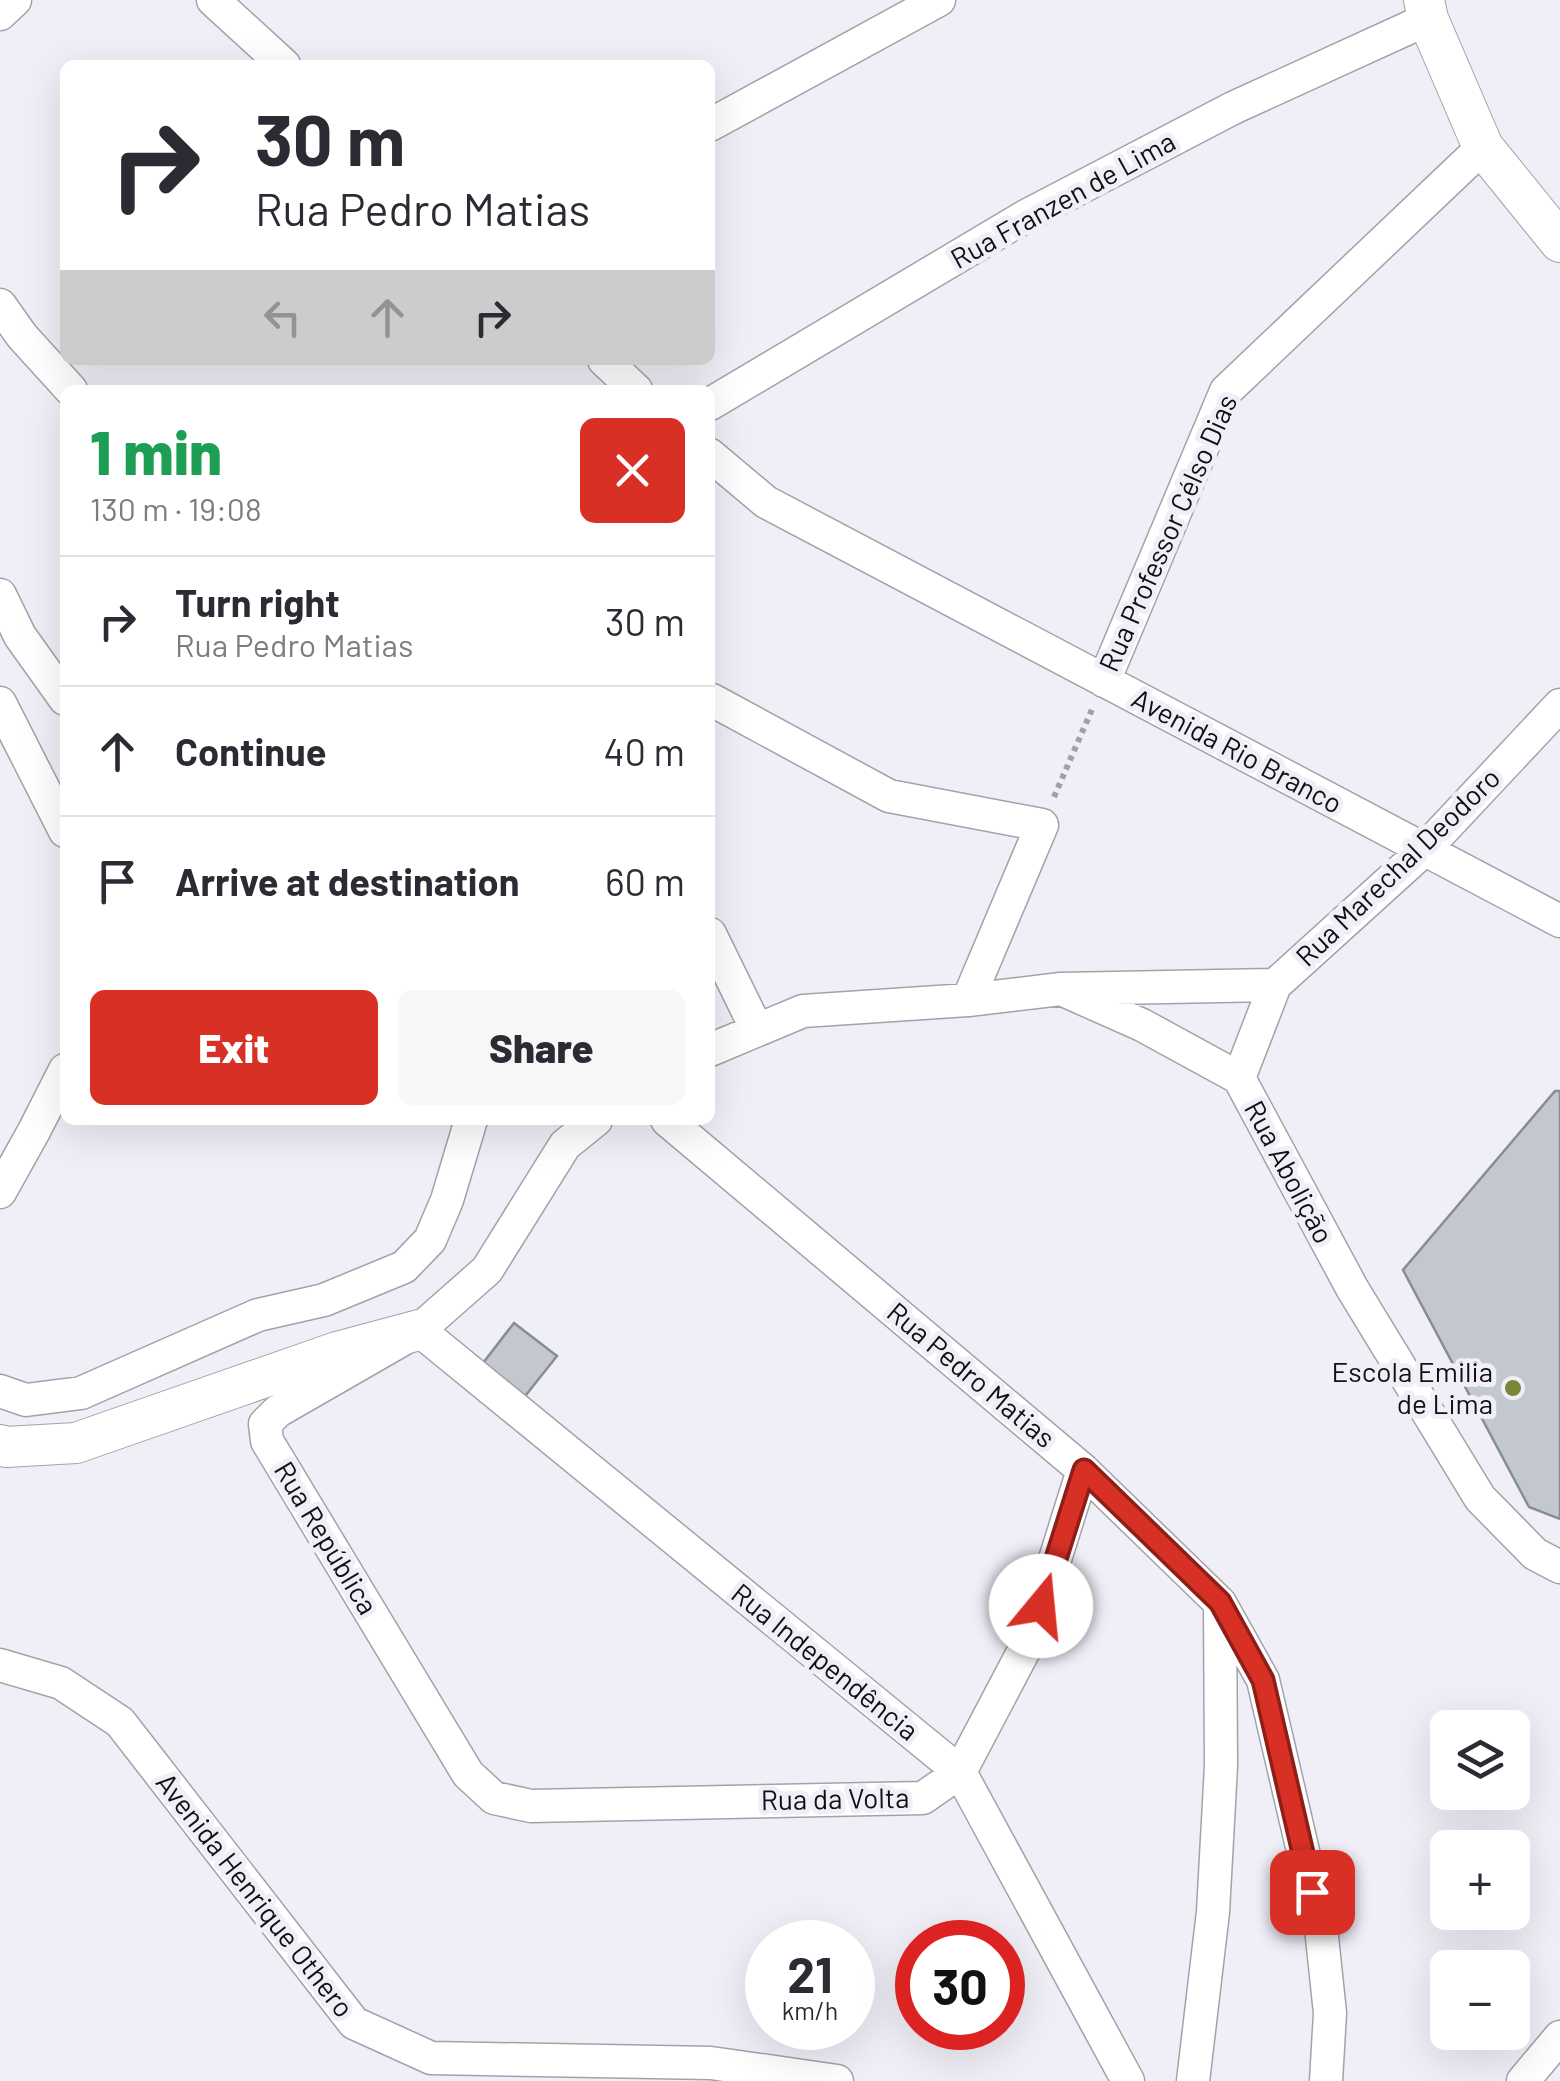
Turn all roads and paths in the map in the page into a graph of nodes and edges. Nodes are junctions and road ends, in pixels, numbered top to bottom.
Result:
1 (15, 0) edge
2 (213, 0) edge
3 (939, 0) edge
4 (1426, 10) edge
5 (0, 14) edge
6 (279, 60) edge
7 (715, 122) edge
8 (1484, 147) junction
9 (1560, 242) edge
10 (0, 305) edge
11 (609, 365) edge
12 (66, 385) edge
13 (631, 385) edge
14 (715, 401) edge
15 (715, 459) edge
16 (0, 595) edge
17 (1104, 680) junction
18 (60, 691) edge
19 (715, 702) edge
20 (0, 703) edge
21 (1560, 705) edge
22 (60, 820) edge
23 (1042, 825) junction
24 (1424, 850) junction
25 (1560, 921) edge
26 (715, 944) edge
27 (1275, 985) junction
28 (1062, 990) junction
29 (968, 1000) junction
30 (757, 1030) junction
31 (715, 1048) edge
32 (1239, 1078) junction
33 (60, 1080) edge
34 (470, 1125) edge
35 (590, 1125) edge
36 (673, 1125) edge
37 (0, 1192) edge
38 (418, 1330) junction
39 (0, 1391) edge
40 (0, 1445) edge
41 (1084, 1470) junction
42 (1560, 1567) edge
43 (1220, 1602) junction
44 (0, 1665) edge
45 (960, 1772) junction
46 (494, 1798) joint
47 (1560, 2038) edge
48 (837, 2081) edge
49 (1128, 2081) edge
50 (1193, 2081) edge
51 (1326, 2081) edge
52 (1523, 2081) edge

1 - 5 street
2 - 6 street
3 - 7 street
4 - 8 street
4 - 14 street, Rua Franzen de Lima
8 - 9 street
8 - 17 street, Rua Professor Célso Dias
10 - 12 street
11 - 13 street
15 - 17 street, Avenida Rio Branco
16 - 18 street
17 - 23 path, Rua Professor Célso Dias
17 - 24 street, Avenida Rio Branco
19 - 23 street
20 - 22 street
21 - 24 street, Rua Marechal Deodoro
23 - 29 street
24 - 25 street, Avenida Rio Branco
24 - 27 street, Rua Marechal Deodoro
26 - 30 street
27 - 28 street, Rua Marechal Deodoro
27 - 32 street, Rua Marechal Deodoro
28 - 29 street, Rua Abolição
28 - 32 street, Rua Abolição
29 - 30 street, Rua Abolição
30 - 31 street, Rua Abolição
32 - 42 street, Rua Abolição
33 - 37 street
34 - 39 street
35 - 38 street
36 - 41 street, Rua Pedro Matias
38 - 40 street
38 - 45 street, Rua Independência
38 - 46 street, Rua República
41 - 43 street, Rua Pedro Matias
41 - 45 street
43 - 50 street
43 - 51 street, Rua Pedro Matias
44 - 48 street, Avenida Henrique Othero
45 - 46 street, Rua da Volta
45 - 49 street, Rua Independência
47 - 52 street

